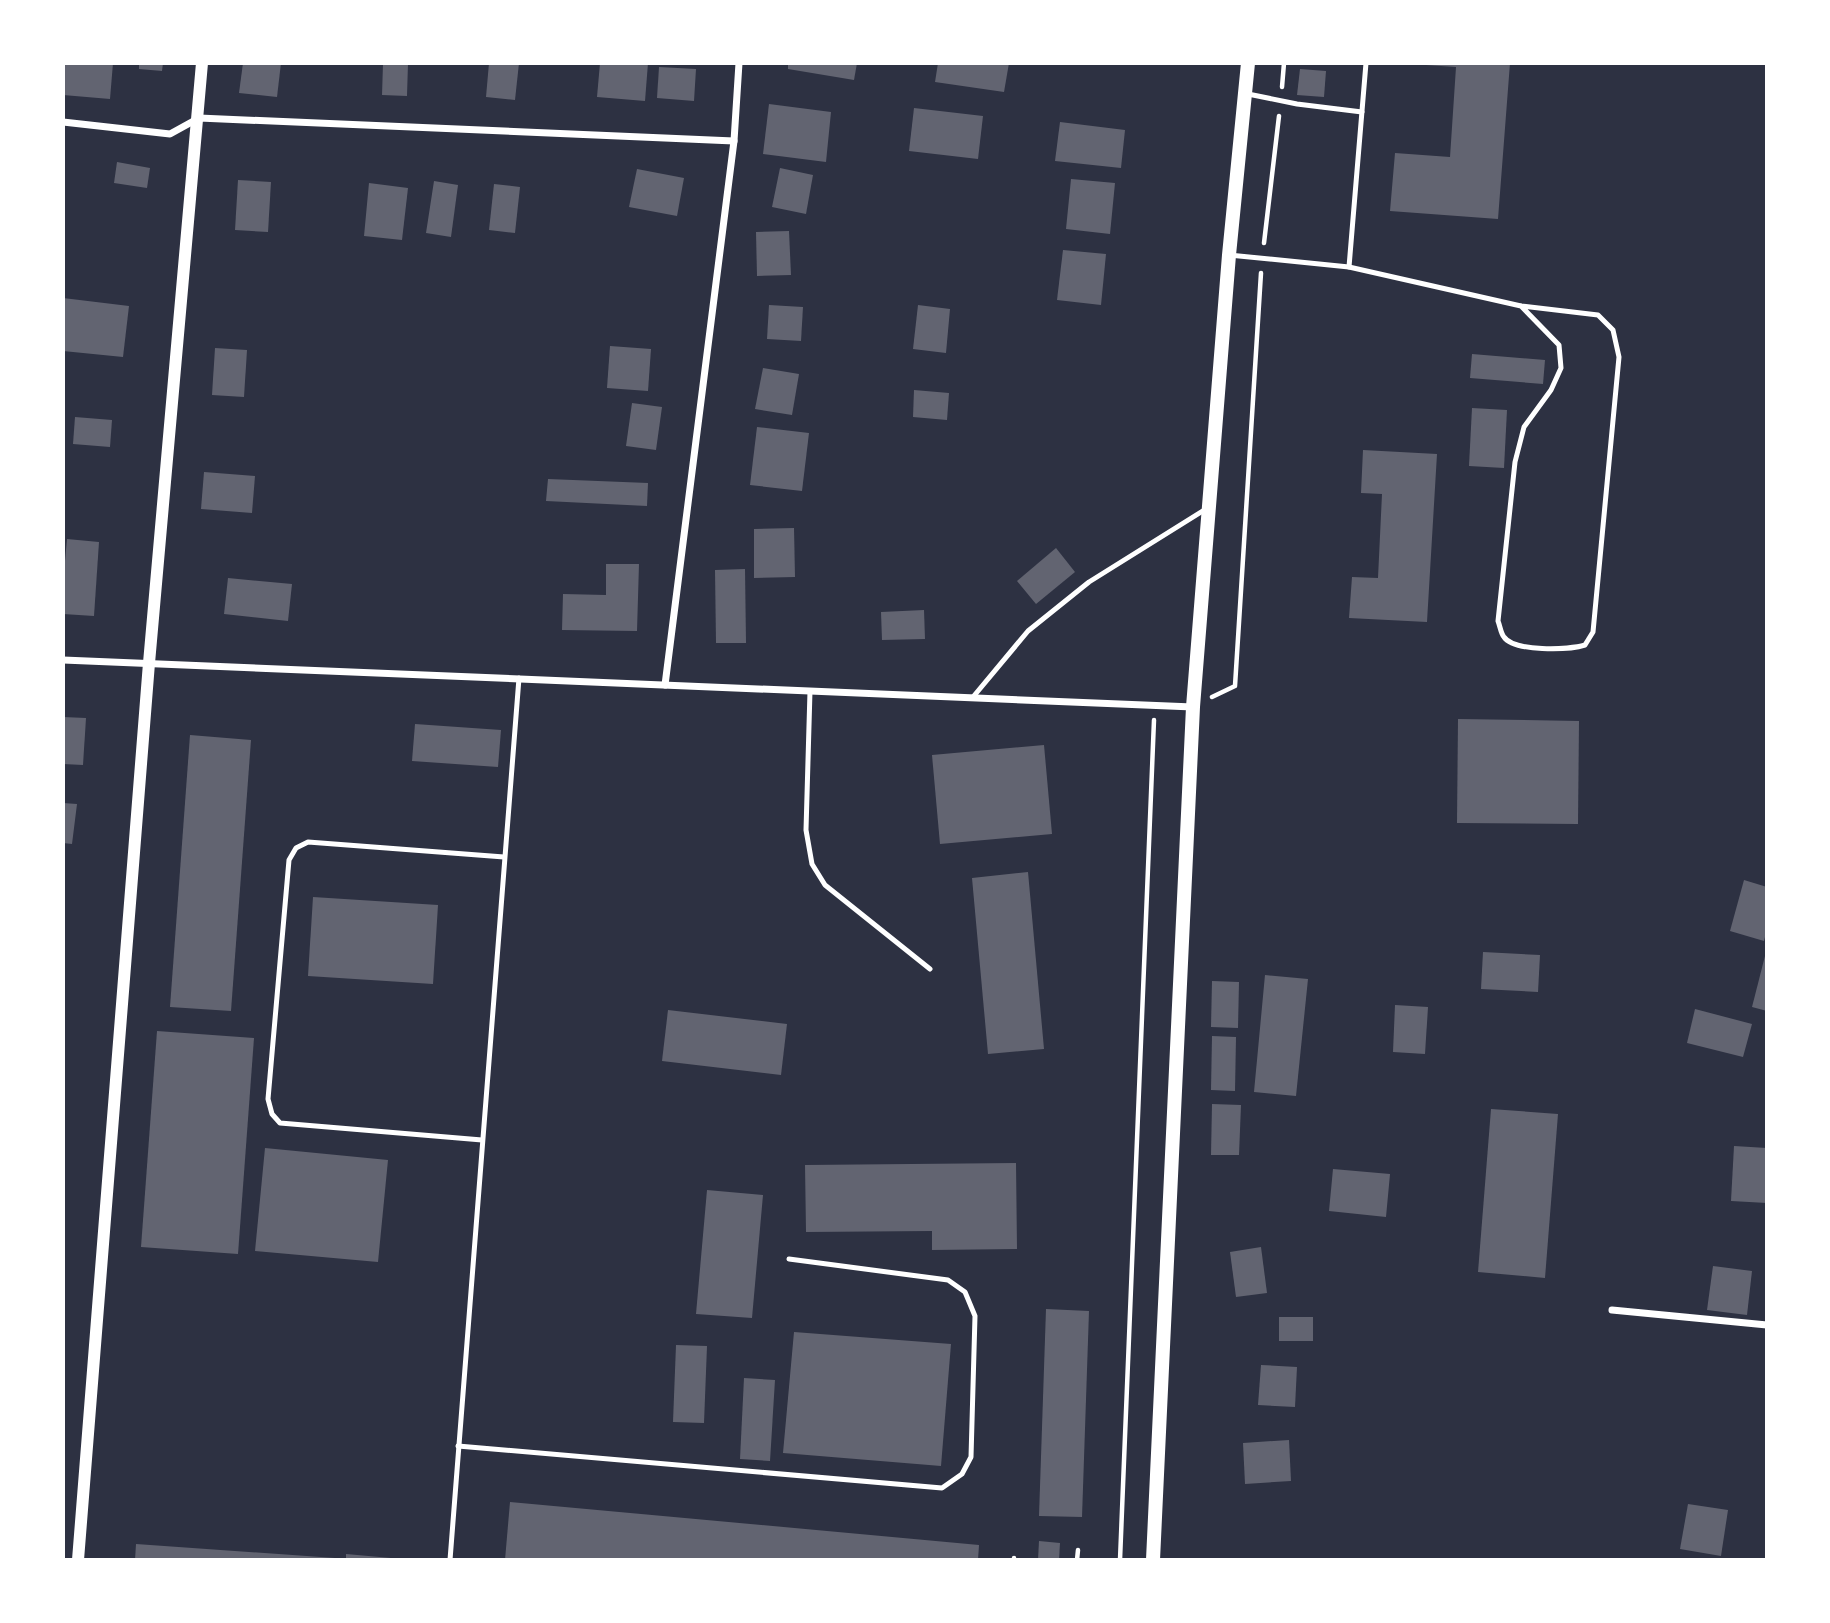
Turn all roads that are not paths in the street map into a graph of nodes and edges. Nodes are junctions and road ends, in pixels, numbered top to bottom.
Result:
1 (202, 63) edge
2 (739, 63) edge
3 (1248, 63) edge
4 (1367, 63) edge
5 (1245, 94) junction
6 (1362, 112) junction
7 (198, 118) junction
8 (63, 122) edge
9 (734, 141) junction
10 (1229, 255) junction
11 (1349, 267) junction
12 (1521, 306) junction
13 (1209, 508) junction
14 (63, 660) edge
15 (149, 663) junction
16 (519, 678) junction
17 (664, 685) junction
18 (810, 691) junction
19 (973, 698) junction
20 (1193, 707) junction
21 (504, 858) junction
22 (930, 969) dead end
23 (482, 1140) junction
24 (789, 1259) dead end
25 (1612, 1310) dead end
26 (1767, 1325) edge
27 (458, 1446) junction
28 (78, 1560) edge
29 (450, 1560) edge
30 (1153, 1560) edge

1 - 7 street
2 - 9 street
3 - 5 main road
4 - 6 lane
5 - 6 lane
5 - 10 main road
6 - 11 lane
7 - 8 street
7 - 9 street
7 - 15 street
9 - 17 street
10 - 11 lane
10 - 13 main road
11 - 12 lane
12 - 12 lane
13 - 19 lane
13 - 20 main road
14 - 15 street
15 - 16 street
15 - 28 street
16 - 17 street
16 - 21 lane
17 - 18 street
18 - 19 street
18 - 22 lane
19 - 20 street
20 - 30 main road
21 - 23 lane
21 - 23 lane
23 - 27 lane
24 - 27 lane
25 - 26 street
27 - 29 lane

